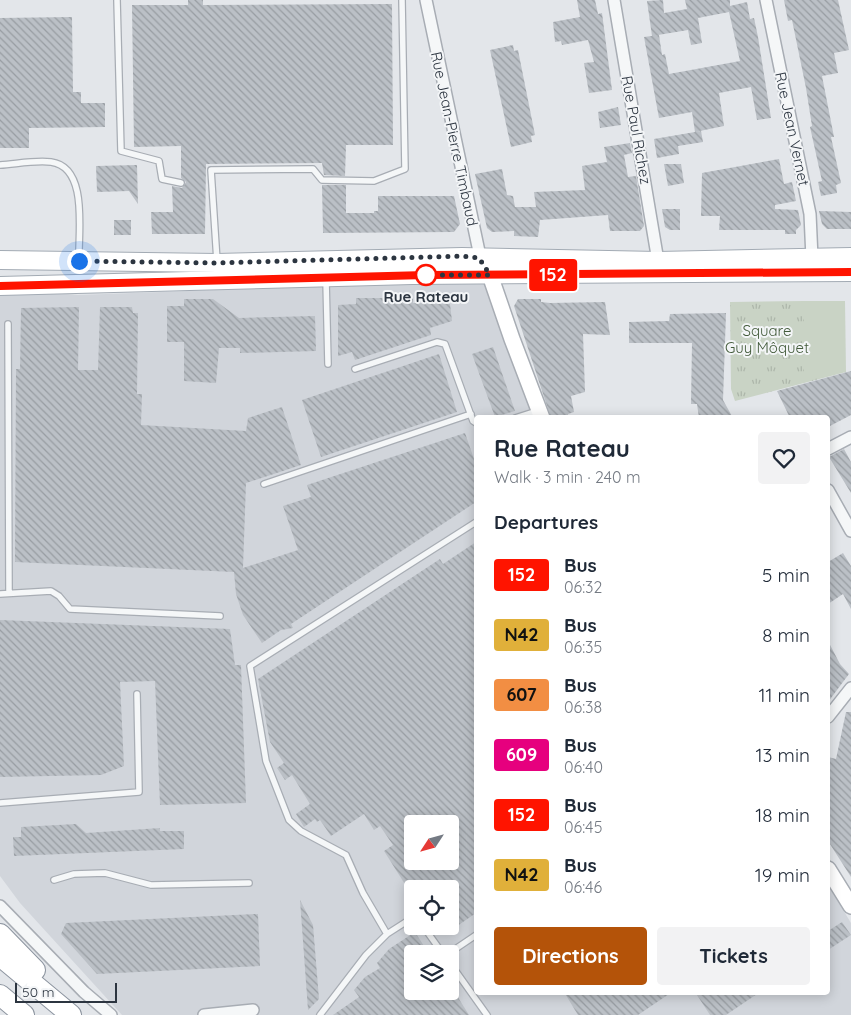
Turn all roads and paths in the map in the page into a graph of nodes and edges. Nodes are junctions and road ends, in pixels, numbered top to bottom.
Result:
1 (117, 0) edge
2 (402, 0) edge
3 (426, 0) edge
4 (614, 0) edge
5 (766, 0) edge
6 (0, 165) edge
7 (181, 183) dead end
8 (205, 186) dead end
9 (212, 188) junction
10 (851, 257) edge
11 (479, 258) junction
12 (812, 258) junction
13 (0, 260) edge
14 (79, 261) junction
15 (658, 261) junction
16 (217, 263) junction
17 (851, 272) edge
18 (490, 275) junction
19 (326, 277) junction
20 (0, 286) edge
21 (8, 324) dead end
22 (328, 364) dead end
23 (354, 369) dead end
24 (471, 414) junction
25 (541, 414) edge
26 (474, 419) edge
27 (851, 437) edge
28 (830, 448) edge
29 (264, 484) dead end
30 (830, 494) edge
31 (474, 523) edge
32 (851, 531) edge
33 (9, 593) junction
34 (0, 594) edge
35 (220, 616) dead end
36 (851, 688) edge
37 (136, 694) dead end
38 (830, 714) edge
39 (0, 803) edge
40 (830, 872) edge
41 (54, 880) dead end
42 (249, 882) dead end
43 (0, 906) edge
44 (851, 906) edge
45 (404, 923) edge
46 (0, 934) edge
47 (387, 934) junction
48 (474, 936) edge
49 (459, 947) edge
50 (0, 956) edge
51 (459, 976) edge
52 (35, 984) junction
53 (0, 995) edge
54 (252, 1010) dead end
55 (24, 1015) edge
56 (71, 1015) edge
57 (111, 1015) edge
58 (204, 1015) edge
59 (320, 1015) edge
60 (487, 1015) edge

1 - 7 lane
2 - 9 lane
3 - 11 street, Rue Jean-Pierre Timbaud
4 - 15 street, Rue Paul Richez
5 - 12 street, Rue Jean Vernet
6 - 14 lane
8 - 9 lane
9 - 16 lane
10 - 12 main road
11 - 15 main road
11 - 16 main road
11 - 18 street, Rue Jean-Pierre Timbaud
12 - 15 main road
13 - 14 main road
14 - 16 main road
17 - 18 main road
18 - 19 main road
18 - 25 street
19 - 20 main road
19 - 22 lane
21 - 33 lane
23 - 24 lane
24 - 26 lane
24 - 29 lane
27 - 28 street
30 - 32 street
31 - 47 lane
33 - 34 lane
33 - 35 lane
36 - 38 street
37 - 39 lane
40 - 44 street
41 - 42 lane
43 - 57 street
45 - 47 lane
46 - 52 highway
47 - 59 lane
48 - 49 lane
50 - 52 highway
51 - 60 lane
52 - 56 highway
53 - 55 highway
54 - 58 street

